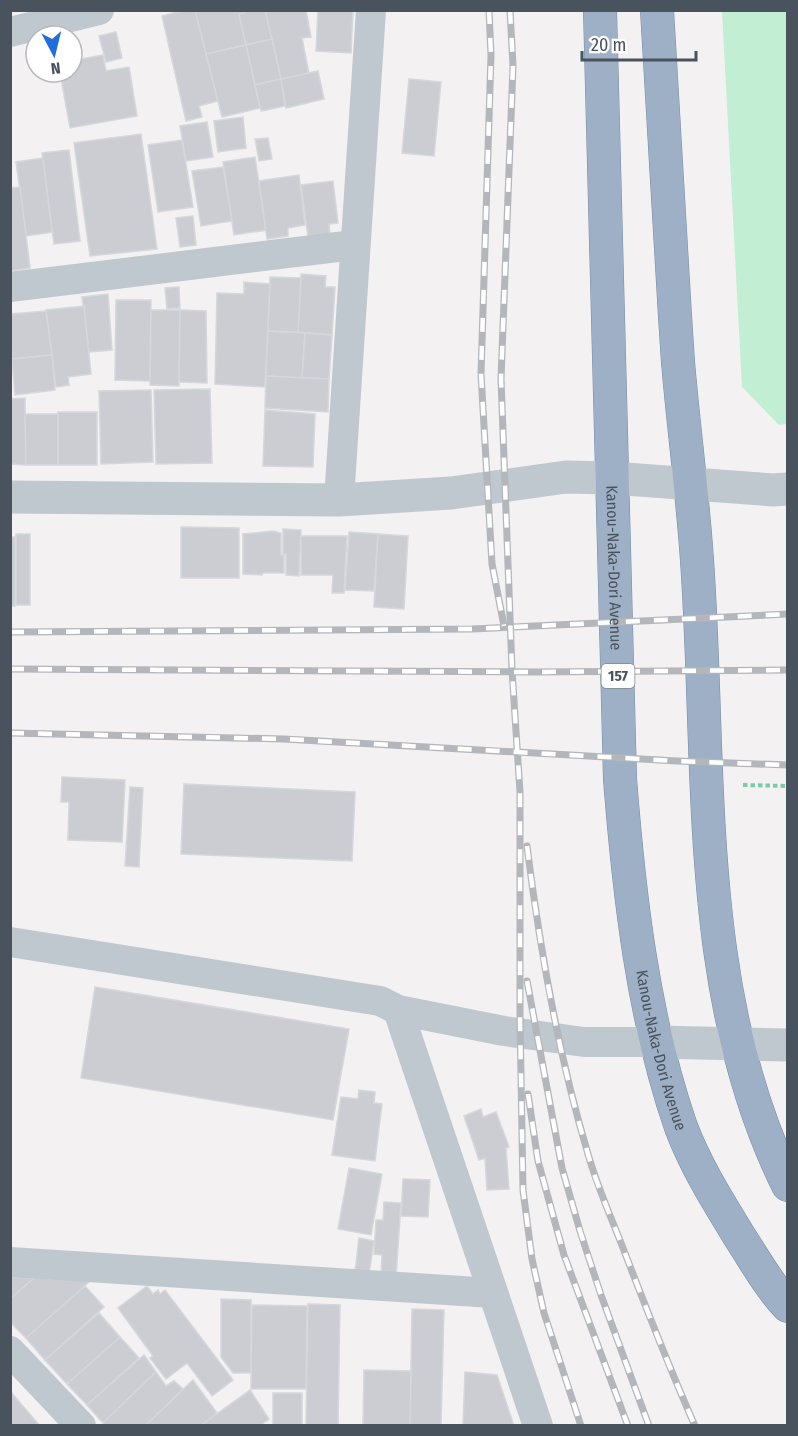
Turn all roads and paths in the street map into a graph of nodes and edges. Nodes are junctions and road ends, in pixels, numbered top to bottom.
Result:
1 (99, 10) edge
2 (371, 10) edge
3 (600, 10) edge
4 (657, 10) edge
5 (10, 32) edge
6 (354, 245) junction
7 (10, 287) edge
8 (612, 478) junction
9 (690, 483) junction
10 (788, 489) edge
11 (10, 496) edge
12 (339, 500) junction
13 (743, 785) dead end
14 (788, 786) edge
15 (10, 942) edge
16 (398, 1010) junction
17 (657, 1042) junction
18 (737, 1043) junction
19 (788, 1045) edge
20 (788, 1185) edge
21 (10, 1262) edge
22 (493, 1293) junction
23 (788, 1306) edge
24 (10, 1351) edge
25 (81, 1425) edge
26 (538, 1425) edge

1 - 5 street
2 - 6 street
3 - 8 highway, Kanou-Naka-Dori Avenue / 157
4 - 9 highway
6 - 7 street
6 - 12 street
8 - 9 street
8 - 12 street
8 - 17 highway, Kanou-Naka-Dori Avenue / 157
9 - 10 street
9 - 18 highway
11 - 12 street
13 - 14 path
15 - 16 street
16 - 17 street
16 - 22 street
17 - 18 street
17 - 23 highway, Kanou-Naka-Dori Avenue / 157
18 - 19 street
18 - 20 highway
21 - 22 street
22 - 26 street
24 - 25 street

